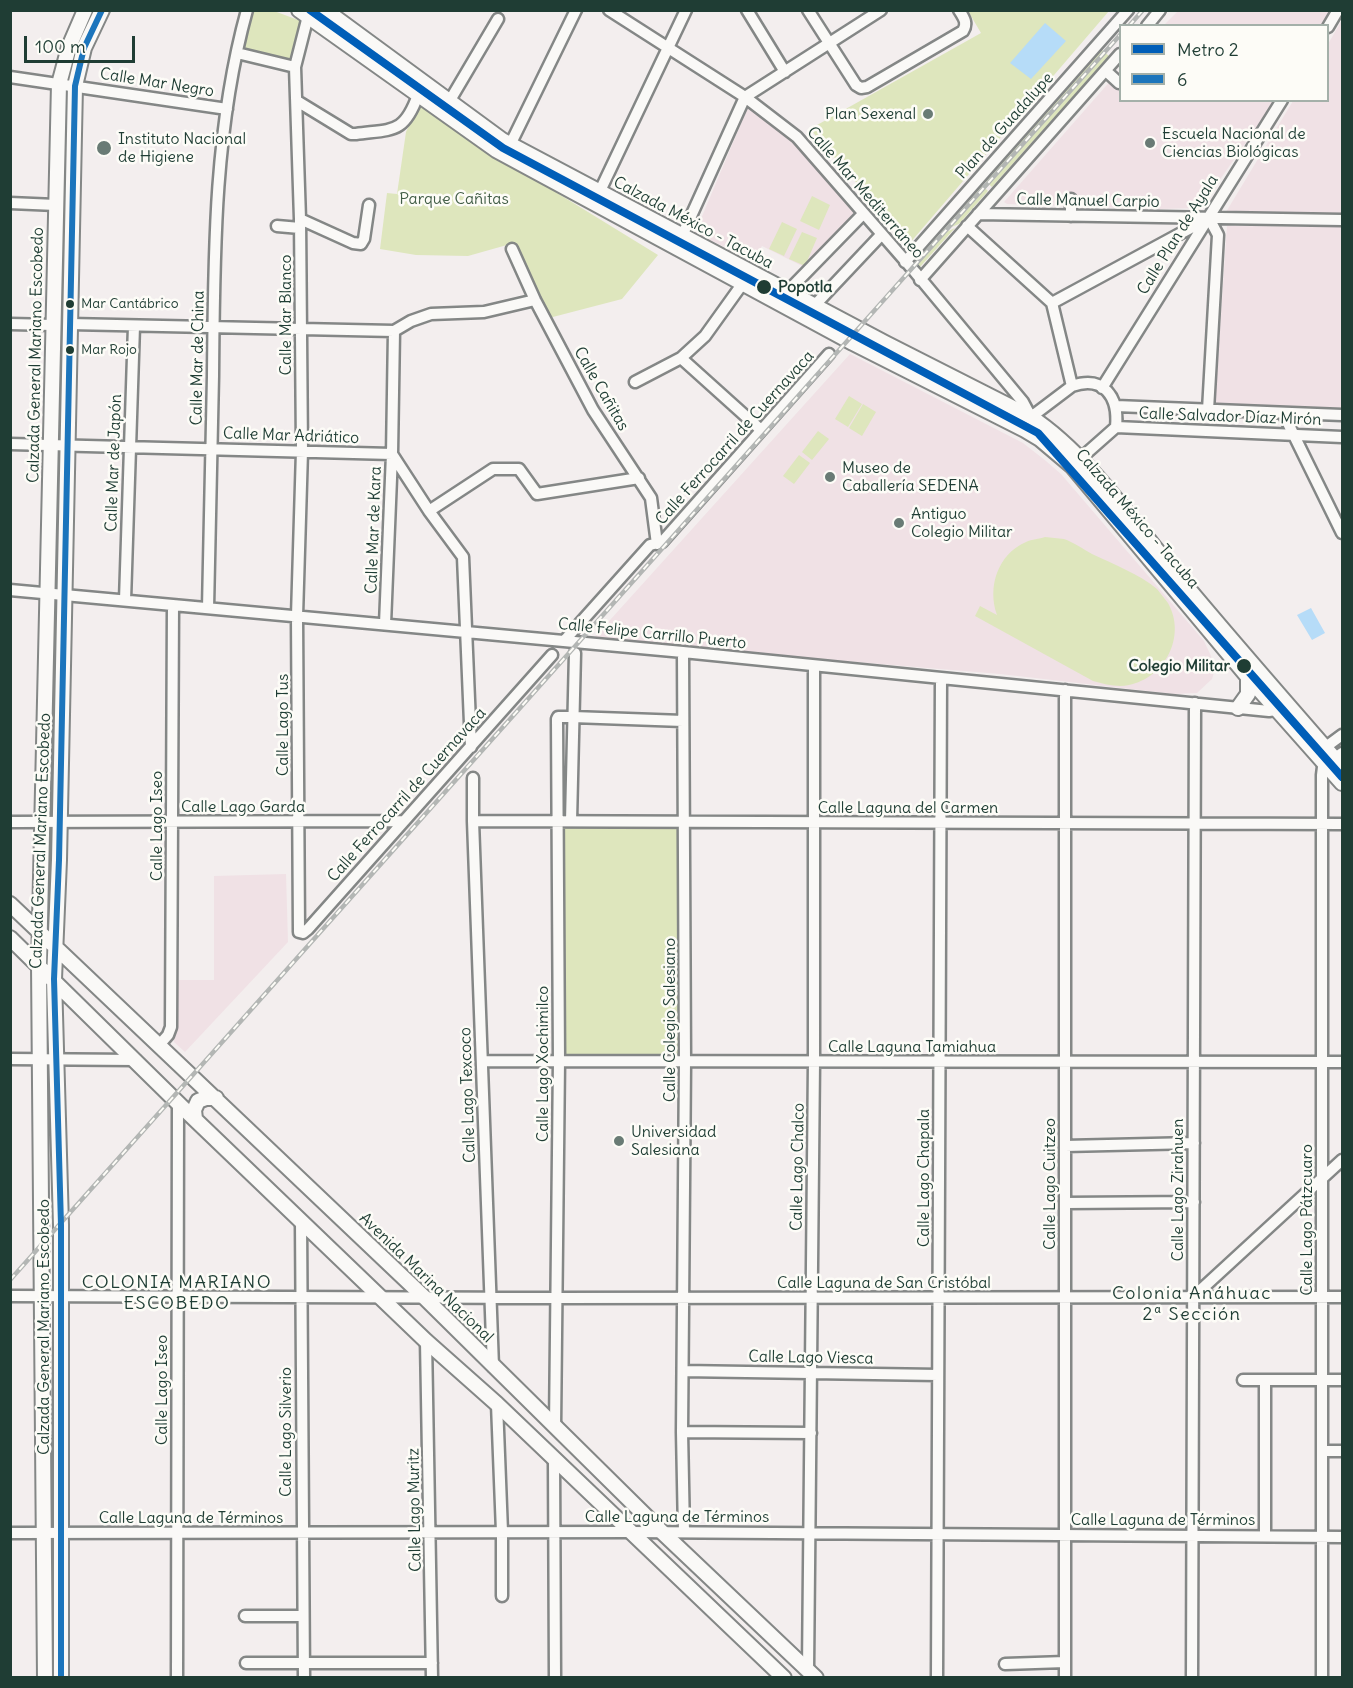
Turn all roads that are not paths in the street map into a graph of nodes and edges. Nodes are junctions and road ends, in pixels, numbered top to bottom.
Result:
1 (85, 10) edge
2 (102, 10) edge
3 (247, 10) edge
4 (325, 10) edge
5 (576, 10) edge
6 (609, 10) edge
7 (686, 10) edge
8 (747, 10) edge
9 (808, 10) edge
10 (881, 10) edge
11 (1128, 10) edge
12 (1160, 10) edge
13 (1338, 10) edge
14 (304, 13) edge
15 (962, 15) edge
16 (498, 19) dead end
17 (1148, 24) edge
18 (1329, 25) edge
19 (830, 43) junction
20 (667, 48) junction
21 (237, 53) junction
22 (1119, 55) edge
23 (295, 67) junction
24 (1106, 71) junction
25 (785, 72) junction
26 (10, 77) edge
27 (1119, 83) edge
28 (58, 84) junction
29 (75, 86) junction
30 (418, 95) junction
31 (745, 97) junction
32 (297, 101) junction
33 (449, 102) junction
34 (1281, 102) edge
35 (227, 109) junction
36 (510, 145) junction
37 (599, 193) junction
38 (1071, 199) dead end
39 (10, 203) edge
40 (56, 205) junction
41 (369, 205) dead end
42 (863, 214) junction
43 (978, 214) junction
44 (1071, 216) junction
45 (1209, 218) junction
46 (1342, 220) edge
47 (300, 224) junction
48 (277, 226) dead end
49 (967, 226) junction
50 (881, 235) junction
51 (682, 236) junction
52 (512, 249) dead end
53 (905, 262) junction
54 (920, 280) junction
55 (742, 283) junction
56 (787, 291) junction
57 (535, 300) junction
58 (1052, 303) junction
59 (814, 306) junction
60 (830, 322) junction
61 (10, 324) edge
62 (70, 324) junction
63 (53, 325) junction
64 (134, 326) junction
65 (213, 327) junction
66 (301, 329) junction
67 (394, 331) junction
68 (885, 343) junction
69 (829, 354) dead end
70 (875, 354) junction
71 (681, 358) junction
72 (635, 382) dead end
73 (1072, 386) junction
74 (1102, 388) junction
75 (1116, 406) junction
76 (1186, 409) junction
77 (1208, 410) junction
78 (1283, 413) junction
79 (1342, 415) edge
80 (1031, 417) junction
81 (1116, 427) junction
82 (761, 430) junction
83 (1185, 430) junction
84 (1293, 434) junction
85 (1342, 437) edge
86 (10, 444) edge
87 (51, 445) junction
88 (67, 445) junction
89 (130, 447) junction
90 (212, 449) junction
91 (302, 451) junction
92 (392, 454) junction
93 (1076, 462) junction
94 (639, 478) junction
95 (429, 511) junction
96 (1342, 533) edge
97 (657, 544) junction
98 (10, 590) edge
99 (48, 593) junction
100 (64, 595) junction
101 (125, 600) junction
102 (173, 605) junction
103 (208, 608) junction
104 (297, 616) junction
105 (385, 624) junction
106 (466, 632) junction
107 (564, 641) junction
108 (683, 652) junction
109 (575, 653) dead end
110 (552, 654) dead end
111 (814, 666) junction
112 (1248, 677) junction
113 (940, 678) junction
114 (1065, 690) junction
115 (1195, 704) junction
116 (1284, 707) junction
117 (1238, 708) junction
118 (573, 717) junction
119 (683, 721) junction
120 (1342, 735) edge
121 (471, 747) junction
122 (1321, 750) junction
123 (1337, 760) edge
124 (473, 778) dead end
125 (1342, 783) edge
126 (404, 821) junction
127 (473, 821) junction
128 (558, 821) junction
129 (571, 821) junction
130 (10, 822) edge
131 (43, 822) junction
132 (172, 822) junction
133 (684, 822) junction
134 (59, 823) junction
135 (298, 823) junction
136 (814, 823) junction
137 (940, 824) junction
138 (1065, 824) junction
139 (1194, 824) junction
140 (1342, 824) edge
141 (1321, 825) junction
142 (10, 904) edge
143 (308, 929) joint
144 (40, 932) junction
145 (10, 938) edge
146 (55, 945) junction
147 (39, 965) junction
148 (54, 979) junction
149 (160, 1044) junction
150 (40, 1058) junction
151 (56, 1058) junction
152 (10, 1059) edge
153 (136, 1060) junction
154 (482, 1062) junction
155 (559, 1062) junction
156 (685, 1062) junction
157 (814, 1062) junction
158 (939, 1062) junction
159 (1065, 1062) junction
160 (1194, 1062) junction
161 (1322, 1062) junction
162 (1342, 1062) edge
163 (202, 1085) junction
164 (216, 1098) junction
165 (180, 1104) junction
166 (195, 1119) junction
167 (1194, 1143) junction
168 (1065, 1146) junction
169 (1342, 1160) edge
170 (1322, 1179) junction
171 (1194, 1202) junction
172 (1065, 1203) junction
173 (301, 1221) junction
174 (10, 1296) edge
175 (41, 1296) junction
176 (60, 1296) junction
177 (178, 1296) junction
178 (1193, 1297) junction
179 (1323, 1297) junction
180 (1342, 1297) edge
181 (300, 1298) junction
182 (381, 1298) junction
183 (425, 1298) junction
184 (492, 1298) junction
185 (556, 1298) junction
186 (684, 1298) junction
187 (812, 1298) junction
188 (939, 1298) junction
189 (1065, 1298) junction
190 (426, 1341) junction
191 (493, 1367) junction
192 (683, 1371) junction
193 (811, 1373) junction
194 (938, 1375) junction
195 (1243, 1380) dead end
196 (1265, 1380) junction
197 (1323, 1380) junction
198 (1342, 1380) edge
199 (497, 1404) junction
200 (555, 1427) junction
201 (682, 1432) junction
202 (811, 1433) junction
203 (1322, 1451) junction
204 (1342, 1451) edge
205 (554, 1460) junction
206 (430, 1532) junction
207 (502, 1532) junction
208 (554, 1532) junction
209 (631, 1532) junction
210 (662, 1532) junction
211 (684, 1532) junction
212 (10, 1533) edge
213 (43, 1533) junction
214 (61, 1533) junction
215 (177, 1533) junction
216 (302, 1533) junction
217 (810, 1533) junction
218 (938, 1534) junction
219 (1065, 1535) junction
220 (1192, 1536) junction
221 (1264, 1536) junction
222 (1322, 1536) junction
223 (1342, 1537) edge
224 (502, 1596) dead end
225 (245, 1616) dead end
226 (303, 1616) junction
227 (776, 1637) junction
228 (761, 1654) junction
229 (1065, 1662) junction
230 (246, 1663) dead end
231 (304, 1663) junction
232 (432, 1663) junction
233 (1005, 1664) dead end
234 (812, 1673) edge
235 (45, 1677) edge
236 (61, 1677) edge
237 (177, 1677) edge
238 (304, 1677) edge
239 (432, 1677) edge
240 (555, 1677) edge
241 (783, 1677) edge
242 (938, 1677) edge
243 (1065, 1677) edge
244 (1192, 1677) edge
245 (1322, 1677) edge

1 - 28 main road, Calzada General Mariano Escobedo
2 - 29 main road, Calzada General Mariano Escobedo
3 - 21 street, Calle Mar de China
4 - 33 main road, Calzada México - Tacuba
5 - 36 street
6 - 20 street, Calle Mar Mediterráneo
7 - 20 street
8 - 25 street
9 - 19 street
10 - 19 street
11 - 53 street, Plan de Guadalupe
12 - 17 street
13 - 18 street
14 - 23 street, Calle Mar Blanco
14 - 30 main road, Calzada México - Tacuba
15 - 19 street
16 - 33 street
19 - 25 street
20 - 31 street, Calle Mar Mediterráneo
20 - 37 street
21 - 23 street
21 - 35 street, Calle Mar de China
22 - 24 street
23 - 32 street, Calle Mar Blanco
24 - 27 street
24 - 43 street
25 - 31 street
26 - 28 street, Calle Mar Negro
28 - 29 street, Calle Mar Negro
28 - 40 main road, Calzada General Mariano Escobedo
29 - 35 street, Calle Mar Negro
29 - 62 main road, Calzada General Mariano Escobedo
30 - 32 street
30 - 55 main road, Calzada México - Tacuba
31 - 42 street, Calle Mar Mediterráneo
31 - 51 street
32 - 47 street, Calle Mar Blanco
33 - 36 main road, Calzada México - Tacuba
34 - 45 street, Calle Plan de Ayala
35 - 65 street, Calle Mar de China
36 - 37 main road, Calzada México - Tacuba
37 - 51 main road, Calzada México - Tacuba
38 - 44 street
39 - 40 street
40 - 63 main road, Calzada General Mariano Escobedo
41 - 47 street
42 - 50 street, Calle Mar Mediterráneo
42 - 56 street
43 - 44 street, Calle Manuel Carpio
43 - 49 street
44 - 45 street, Calle Manuel Carpio
45 - 46 street, Calle Manuel Carpio
45 - 58 street
45 - 74 street, Calle Plan de Ayala
45 - 77 street
47 - 48 street
47 - 66 street, Calle Mar Blanco
49 - 54 street
49 - 58 street
50 - 53 street, Calle Mar Mediterráneo
50 - 59 street
51 - 56 main road, Calzada México - Tacuba
52 - 57 street, Calle Cañitas
53 - 54 street, Calle Mar Mediterráneo
54 - 80 street, Calle Mar Mediterráneo
55 - 60 main road, Calzada México - Tacuba
55 - 71 street
56 - 59 main road, Calzada México - Tacuba
57 - 67 street
57 - 94 street, Calle Cañitas
58 - 73 street
59 - 60 main road, Calzada México - Tacuba
60 - 68 main road, Calzada México - Tacuba
60 - 70 main road, Calzada México - Tacuba
61 - 63 street
62 - 64 street
62 - 88 main road, Calzada General Mariano Escobedo
63 - 87 main road, Calzada General Mariano Escobedo
64 - 65 street
64 - 89 street, Calle Mar de Japón
65 - 66 street
65 - 90 street, Calle Mar de China
66 - 67 street
66 - 91 street, Calle Mar Blanco
67 - 92 street, Calle Mar de Kara
68 - 70 main road
68 - 80 main road, Calzada México - Tacuba
69 - 82 street, Calle Ferrocarril de Cuernavaca
70 - 93 main road, Calzada México - Tacuba
71 - 72 street
71 - 82 street
73 - 74 street
73 - 80 street
74 - 75 street
75 - 76 street, Calle Salvador Díaz Mirón
75 - 81 street
76 - 77 street, Calle Salvador Díaz Mirón
76 - 83 street
77 - 78 street, Calle Salvador Díaz Mirón
78 - 79 street, Calle Salvador Díaz Mirón
78 - 84 street
80 - 93 main road, Calzada México - Tacuba
81 - 83 street, Calle Salvador Díaz Mirón
81 - 93 street
82 - 97 street, Calle Ferrocarril de Cuernavaca
83 - 84 street, Calle Salvador Díaz Mirón
84 - 85 street, Calle Salvador Díaz Mirón
84 - 96 street
86 - 87 street, Calle Mar Adriático
87 - 88 street, Calle Mar Adriático
87 - 99 main road, Calzada General Mariano Escobedo
88 - 89 street, Calle Mar Adriático
88 - 100 main road, Calzada General Mariano Escobedo
89 - 90 street, Calle Mar Adriático
89 - 101 street, Calle Mar de Japón
90 - 91 street, Calle Mar Adriático
90 - 103 street, Calle Mar de China
91 - 92 street, Calle Mar Adriático
91 - 104 street, Calle Mar Blanco
92 - 95 street
92 - 105 street, Calle Mar de Kara
93 - 112 main road, Calzada México - Tacuba
93 - 116 main road, Calzada México - Tacuba
94 - 95 street
94 - 97 street, Calle Cañitas
95 - 106 street
97 - 107 street, Calle Ferrocarril de Cuernavaca
98 - 99 street, Calle Felipe Carrillo Puerto
99 - 100 street, Calle Felipe Carrillo Puerto
99 - 131 main road, Calzada General Mariano Escobedo
100 - 101 street, Calle Felipe Carrillo Puerto
100 - 134 main road, Calzada General Mariano Escobedo
101 - 102 street, Calle Felipe Carrillo Puerto
102 - 103 street, Calle Felipe Carrillo Puerto
102 - 132 street, Calle Lago Iseo
103 - 104 street, Calle Felipe Carrillo Puerto
104 - 105 street, Calle Felipe Carrillo Puerto
104 - 135 street, Calle Lago Tus
105 - 106 street, Calle Felipe Carrillo Puerto
106 - 107 street, Calle Felipe Carrillo Puerto
106 - 121 street
107 - 108 street, Calle Felipe Carrillo Puerto
108 - 111 street, Calle Felipe Carrillo Puerto
108 - 119 street, Calle Colegio Salesiano
109 - 118 street
110 - 121 street, Calle Ferrocarril de Cuernavaca
111 - 113 street, Calle Felipe Carrillo Puerto
111 - 136 street, Calle Lago Chalco
112 - 116 main road, Calzada México - Tacuba
112 - 117 main road
113 - 114 street, Calle Felipe Carrillo Puerto
113 - 137 street, Calle Lago Chapala
114 - 115 street, Calle Felipe Carrillo Puerto
114 - 138 street, Calle Lago Cuitzeo
115 - 117 street, Calle Felipe Carrillo Puerto
115 - 139 street, Calle Lago Zirahuen
116 - 117 street, Calle Felipe Carrillo Puerto
116 - 122 main road, Calzada México - Tacuba
118 - 119 street
118 - 128 street, Calle Lago Xochimilco
118 - 129 street
119 - 133 street, Calle Colegio Salesiano
120 - 122 street
121 - 126 street, Calle Ferrocarril de Cuernavaca
122 - 123 main road, Calzada México - Tacuba
123 - 125 main road, Calzada México - Tacuba
123 - 141 street, Calle Lago Pátzcuaro
124 - 127 street, Calle Lago Texcoco
126 - 135 street, Calle Lago Garda
126 - 143 street, Calle Ferrocarril de Cuernavaca
127 - 128 street, Calle Laguna del Carmen
127 - 154 street, Calle Lago Texcoco
128 - 129 street, Calle Laguna del Carmen
128 - 155 street, Calle Lago Xochimilco
129 - 133 street, Calle Laguna del Carmen
130 - 131 street, Calle Lago Garda
131 - 134 street, Calle Lago Garda
131 - 144 main road, Calzada General Mariano Escobedo
132 - 134 street, Calle Lago Garda
132 - 135 street, Calle Lago Garda
132 - 149 street, Calle Lago Iseo
133 - 136 street, Calle Laguna del Carmen
133 - 156 street, Calle Colegio Salesiano
134 - 146 main road, Calzada General Mariano Escobedo
135 - 143 street, Calle Lago Tus
136 - 137 street, Calle Laguna del Carmen
136 - 157 street, Calle Lago Chalco
137 - 138 street, Calle Laguna del Carmen
137 - 158 street, Calle Lago Chapala
138 - 139 street, Calle Laguna del Carmen
138 - 159 street, Calle Lago Cuitzeo
139 - 141 street, Calle Laguna del Carmen
139 - 160 street, Calle Lago Zirahuen
140 - 141 street, Calle Laguna del Carmen
141 - 161 street, Calle Lago Pátzcuaro
142 - 144 main road, Avenida Marina Nacional
144 - 146 main road, Avenida Marina Nacional
144 - 147 main road, Calzada General Mariano Escobedo
145 - 147 main road
146 - 148 main road, Calzada General Mariano Escobedo
146 - 149 main road, Avenida Marina Nacional
147 - 148 main road
147 - 150 main road, Calzada General Mariano Escobedo
148 - 151 main road, Calzada General Mariano Escobedo
148 - 153 main road
149 - 163 main road, Avenida Marina Nacional
150 - 151 street
150 - 152 street
150 - 175 main road, Calzada General Mariano Escobedo
151 - 153 street
151 - 176 main road, Calzada General Mariano Escobedo
153 - 165 main road
154 - 155 street, Calle Laguna Tamiahua
154 - 184 street, Calle Lago Texcoco
155 - 156 street, Calle Laguna Tamiahua
155 - 185 street, Calle Lago Xochimilco
156 - 157 street, Calle Laguna Tamiahua
156 - 186 street, Calle Colegio Salesiano
157 - 158 street, Calle Laguna Tamiahua
157 - 187 street, Calle Lago Chalco
158 - 159 street, Calle Laguna Tamiahua
158 - 188 street, Calle Lago Chapala
159 - 160 street, Calle Laguna Tamiahua
159 - 168 street, Calle Lago Cuitzeo
160 - 161 street, Calle Laguna Tamiahua
160 - 167 street, Calle Lago Zirahuen
161 - 162 street, Calle Laguna Tamiahua
161 - 170 street, Calle Lago Pátzcuaro
163 - 164 main road, Avenida Marina Nacional
163 - 165 main road
164 - 166 main road
164 - 183 main road, Avenida Marina Nacional
165 - 166 main road
165 - 177 street, Calle Lago Iseo
166 - 173 main road
167 - 168 street
167 - 171 street, Calle Lago Zirahuen
168 - 172 street, Calle Lago Cuitzeo
169 - 170 street
170 - 178 street
170 - 179 street, Calle Lago Pátzcuaro
171 - 172 street
171 - 178 street, Calle Lago Zirahuen
172 - 189 street, Calle Lago Cuitzeo
173 - 181 street, Calle Lago Silverio
173 - 182 main road
174 - 175 street, Calle Laguna de San Cristóbal
175 - 176 street, Calle Laguna de San Cristóbal
175 - 213 main road, Calzada General Mariano Escobedo
176 - 177 street, Calle Laguna de San Cristóbal
176 - 214 main road, Calzada General Mariano Escobedo
177 - 181 street, Calle Laguna de San Cristóbal
177 - 215 street, Calle Lago Iseo
178 - 179 street, Calle Laguna de San Cristóbal
178 - 189 street, Calle Laguna de San Cristóbal
178 - 220 street, Calle Lago Zirahuen
179 - 180 street, Calle Laguna de San Cristóbal
179 - 197 street, Calle Lago Pátzcuaro
181 - 182 street, Calle Laguna de San Cristóbal
181 - 216 street, Calle Lago Silverio
182 - 183 street, Calle Laguna de San Cristóbal
182 - 190 main road
183 - 184 street, Calle Laguna de San Cristóbal
183 - 191 main road, Avenida Marina Nacional
184 - 185 street, Calle Laguna de San Cristóbal
184 - 191 street, Calle Lago Texcoco
185 - 186 street, Calle Laguna de San Cristóbal
185 - 200 street, Calle Lago Xochimilco
186 - 187 street, Calle Laguna de San Cristóbal
186 - 192 street, Calle Colegio Salesiano
187 - 188 street, Calle Laguna de San Cristóbal
187 - 193 street, Calle Lago Chalco
188 - 189 street, Calle Laguna de San Cristóbal
188 - 194 street, Calle Lago Chapala
189 - 219 street, Calle Lago Cuitzeo
190 - 199 main road
190 - 206 street, Calle Lago Muritz
191 - 200 main road, Avenida Marina Nacional
192 - 193 street, Calle Lago Viesca
192 - 201 street, Calle Colegio Salesiano
193 - 194 street, Calle Lago Viesca
193 - 202 street, Calle Lago Chalco
194 - 218 street, Calle Lago Chapala
195 - 196 street
196 - 197 street
196 - 221 street
197 - 198 street
197 - 203 street, Calle Lago Pátzcuaro
199 - 205 main road
199 - 207 street
200 - 210 main road, Avenida Marina Nacional
201 - 202 street
201 - 211 street, Calle Colegio Salesiano
202 - 217 street, Calle Lago Chalco
203 - 204 street
203 - 222 street, Calle Lago Pátzcuaro
205 - 208 street
205 - 209 main road
206 - 207 street, Calle Laguna de Términos
206 - 216 street, Calle Laguna de Términos
206 - 232 street, Calle Lago Muritz
207 - 208 street, Calle Laguna de Términos
207 - 224 street
208 - 209 street, Calle Laguna de Términos
208 - 240 street
209 - 210 street, Calle Laguna de Términos
209 - 228 main road
210 - 211 street, Calle Laguna de Términos
210 - 227 main road, Avenida Marina Nacional
211 - 217 street, Calle Laguna de Términos
212 - 213 street, Calle Laguna de Términos
213 - 214 street, Calle Laguna de Términos
213 - 235 main road, Calzada General Mariano Escobedo
214 - 215 street, Calle Laguna de Términos
214 - 236 main road, Calzada General Mariano Escobedo
215 - 216 street, Calle Laguna de Términos
215 - 237 street, Calle Lago Iseo
216 - 226 street, Calle Lago Silverio
217 - 218 street, Calle Laguna de Términos
217 - 234 street, Calle Lago Chalco
218 - 219 street, Calle Laguna de Términos
218 - 242 street, Calle Lago Chapala
219 - 220 street, Calle Laguna de Términos
219 - 229 street, Calle Lago Cuitzeo
220 - 221 street, Calle Laguna de Términos
220 - 244 street, Calle Lago Zirahuen
221 - 222 street, Calle Laguna de Términos
222 - 223 street, Calle Laguna de Términos
222 - 245 street, Calle Lago Pátzcuaro
225 - 226 street
226 - 231 street, Calle Lago Silverio
227 - 228 main road
227 - 234 main road, Avenida Marina Nacional
228 - 241 main road
229 - 233 street
229 - 243 street, Calle Lago Cuitzeo
230 - 231 street
231 - 232 street
231 - 238 street, Calle Lago Silverio
232 - 239 street, Calle Lago Muritz

